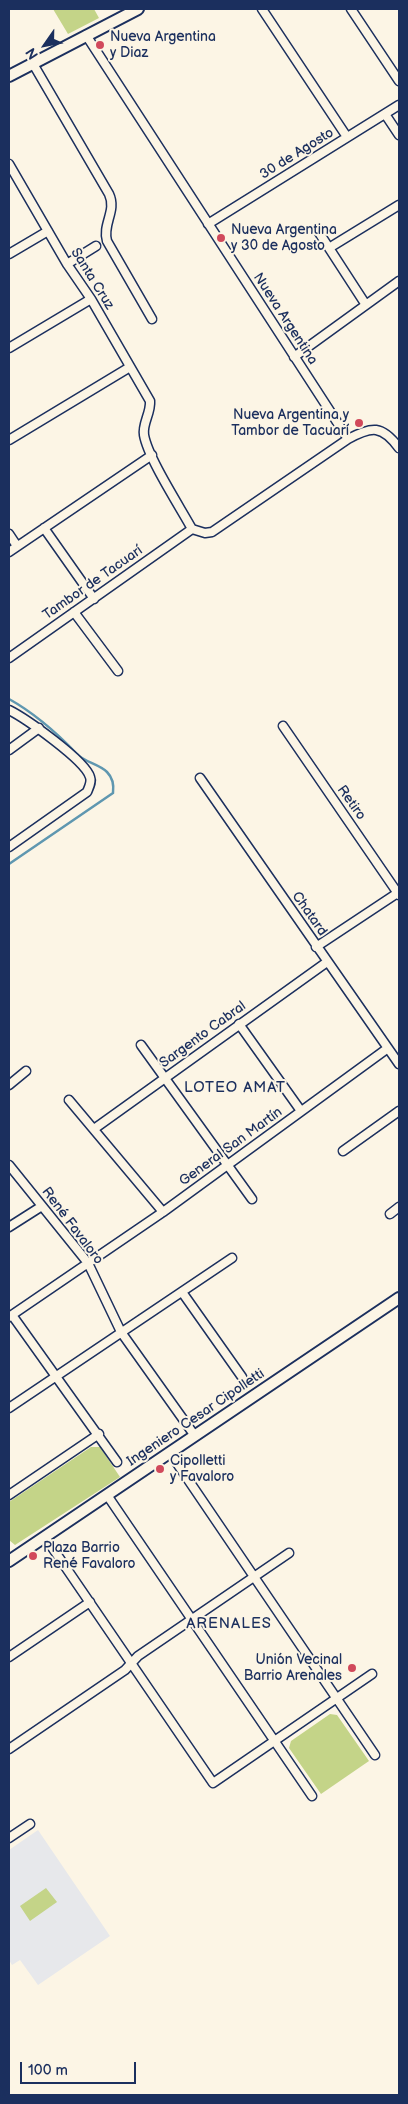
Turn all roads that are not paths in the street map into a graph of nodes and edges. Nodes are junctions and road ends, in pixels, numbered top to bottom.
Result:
1 (138, 9) edge
2 (262, 9) edge
3 (351, 9) edge
4 (86, 35) junction
5 (32, 62) junction
6 (9, 76) edge
7 (399, 81) edge
8 (399, 105) edge
9 (385, 114) junction
10 (399, 134) edge
11 (347, 138) junction
12 (9, 164) edge
13 (399, 205) edge
14 (208, 224) junction
15 (48, 231) junction
16 (318, 231) dead end
17 (96, 246) dead end
18 (329, 248) junction
19 (9, 254) edge
20 (67, 264) junction
21 (399, 281) edge
22 (91, 299) junction
23 (366, 305) junction
24 (152, 320) dead end
25 (9, 348) edge
26 (294, 356) junction
27 (130, 366) junction
28 (348, 439) junction
29 (9, 440) edge
30 (399, 448) edge
31 (152, 455) junction
32 (44, 528) junction
33 (192, 529) junction
34 (9, 534) edge
35 (18, 546) junction
36 (9, 552) edge
37 (94, 599) junction
38 (74, 612) junction
39 (9, 658) edge
40 (118, 671) dead end
41 (9, 710) edge
42 (283, 726) dead end
43 (39, 728) junction
44 (9, 750) edge
45 (200, 778) dead end
46 (9, 847) edge
47 (399, 893) edge
48 (316, 948) junction
49 (327, 962) junction
50 (239, 1024) junction
51 (141, 1046) dead end
52 (388, 1048) junction
53 (399, 1064) edge
54 (26, 1071) dead end
55 (164, 1078) junction
56 (9, 1085) edge
57 (70, 1100) dead end
58 (301, 1111) junction
59 (399, 1111) edge
60 (94, 1129) junction
61 (343, 1151) dead end
62 (9, 1165) edge
63 (228, 1166) junction
64 (252, 1199) dead end
65 (42, 1206) junction
66 (399, 1207) edge
67 (163, 1212) junction
68 (390, 1214) dead end
69 (9, 1227) edge
70 (232, 1258) dead end
71 (88, 1263) junction
72 (182, 1292) junction
73 (399, 1298) edge
74 (10, 1316) edge
75 (121, 1332) junction
76 (57, 1375) junction
77 (242, 1377) dead end
78 (9, 1408) edge
79 (99, 1434) junction
80 (195, 1436) junction
81 (170, 1453) junction
82 (117, 1462) dead end
83 (9, 1495) edge
84 (107, 1495) junction
85 (46, 1537) junction
86 (288, 1553) dead end
87 (11, 1556) edge
88 (254, 1577) junction
89 (90, 1602) junction
90 (192, 1619) junction
91 (9, 1657) edge
92 (131, 1663) junction
93 (372, 1674) dead end
94 (337, 1698) junction
95 (274, 1741) junction
96 (9, 1749) edge
97 (375, 1755) dead end
98 (312, 1796) dead end
99 (30, 1824) dead end
100 (9, 1838) edge

1 - 4 street
2 - 11 street
3 - 7 street
4 - 5 street
4 - 14 street, Nueva Argentina
5 - 6 street
5 - 24 street
8 - 9 street, 30 de Agosto
9 - 10 street
9 - 11 street, 30 de Agosto
11 - 14 street, 30 de Agosto
12 - 15 street, Santa Cruz
13 - 18 street
14 - 26 street, Nueva Argentina
15 - 19 street
15 - 20 street, Santa Cruz
16 - 18 street
17 - 20 street
18 - 23 street
20 - 22 street, Santa Cruz
21 - 23 street
22 - 25 street
22 - 27 street, Santa Cruz
23 - 26 street
26 - 28 street, Nueva Argentina
27 - 29 street
27 - 31 street, Santa Cruz
28 - 30 street
28 - 33 street
31 - 32 street
31 - 33 street
32 - 35 street
32 - 37 street
33 - 37 street, Tambor de Tacuarí
34 - 35 street
35 - 36 street
37 - 38 street, Tambor de Tacuarí
38 - 39 street, Tambor de Tacuarí
38 - 40 street
41 - 43 street
42 - 47 street, Retiro
43 - 44 street
43 - 46 street
45 - 48 street, Chatard
47 - 48 street
48 - 49 street, Chatard
49 - 50 street, Sargento Cabral
49 - 52 street, Chatard
50 - 55 street, Sargento Cabral
50 - 58 street
51 - 55 street
52 - 53 street, Chatard
52 - 58 street, General San Martín
54 - 56 street
55 - 60 street, Sargento Cabral
55 - 63 street
57 - 60 street
58 - 63 street, General San Martín
59 - 61 street
60 - 67 street
62 - 65 street, René Favaloro
63 - 64 street
63 - 67 street, General San Martín
65 - 69 street
65 - 71 street, René Favaloro
66 - 68 street
67 - 71 street, General San Martín
70 - 72 street
71 - 74 street, General San Martín
71 - 75 street, René Favaloro
72 - 75 street
72 - 77 street
73 - 80 street, Ingeniero Cesar Cipolletti
74 - 76 street
75 - 76 street
75 - 80 street, René Favaloro
76 - 78 street
76 - 79 street
79 - 82 street
79 - 83 street
80 - 81 street, Ingeniero Cesar Cipolletti
81 - 84 street, Ingeniero Cesar Cipolletti
81 - 88 street
84 - 85 street, Ingeniero Cesar Cipolletti
84 - 90 street
85 - 87 street, Ingeniero Cesar Cipolletti
85 - 89 street
86 - 88 street
88 - 90 street
88 - 94 street
89 - 91 street
89 - 92 street
90 - 92 street
90 - 95 street
92 - 95 street
92 - 96 street
93 - 94 street
94 - 95 street
94 - 97 street
95 - 98 street
99 - 100 street

